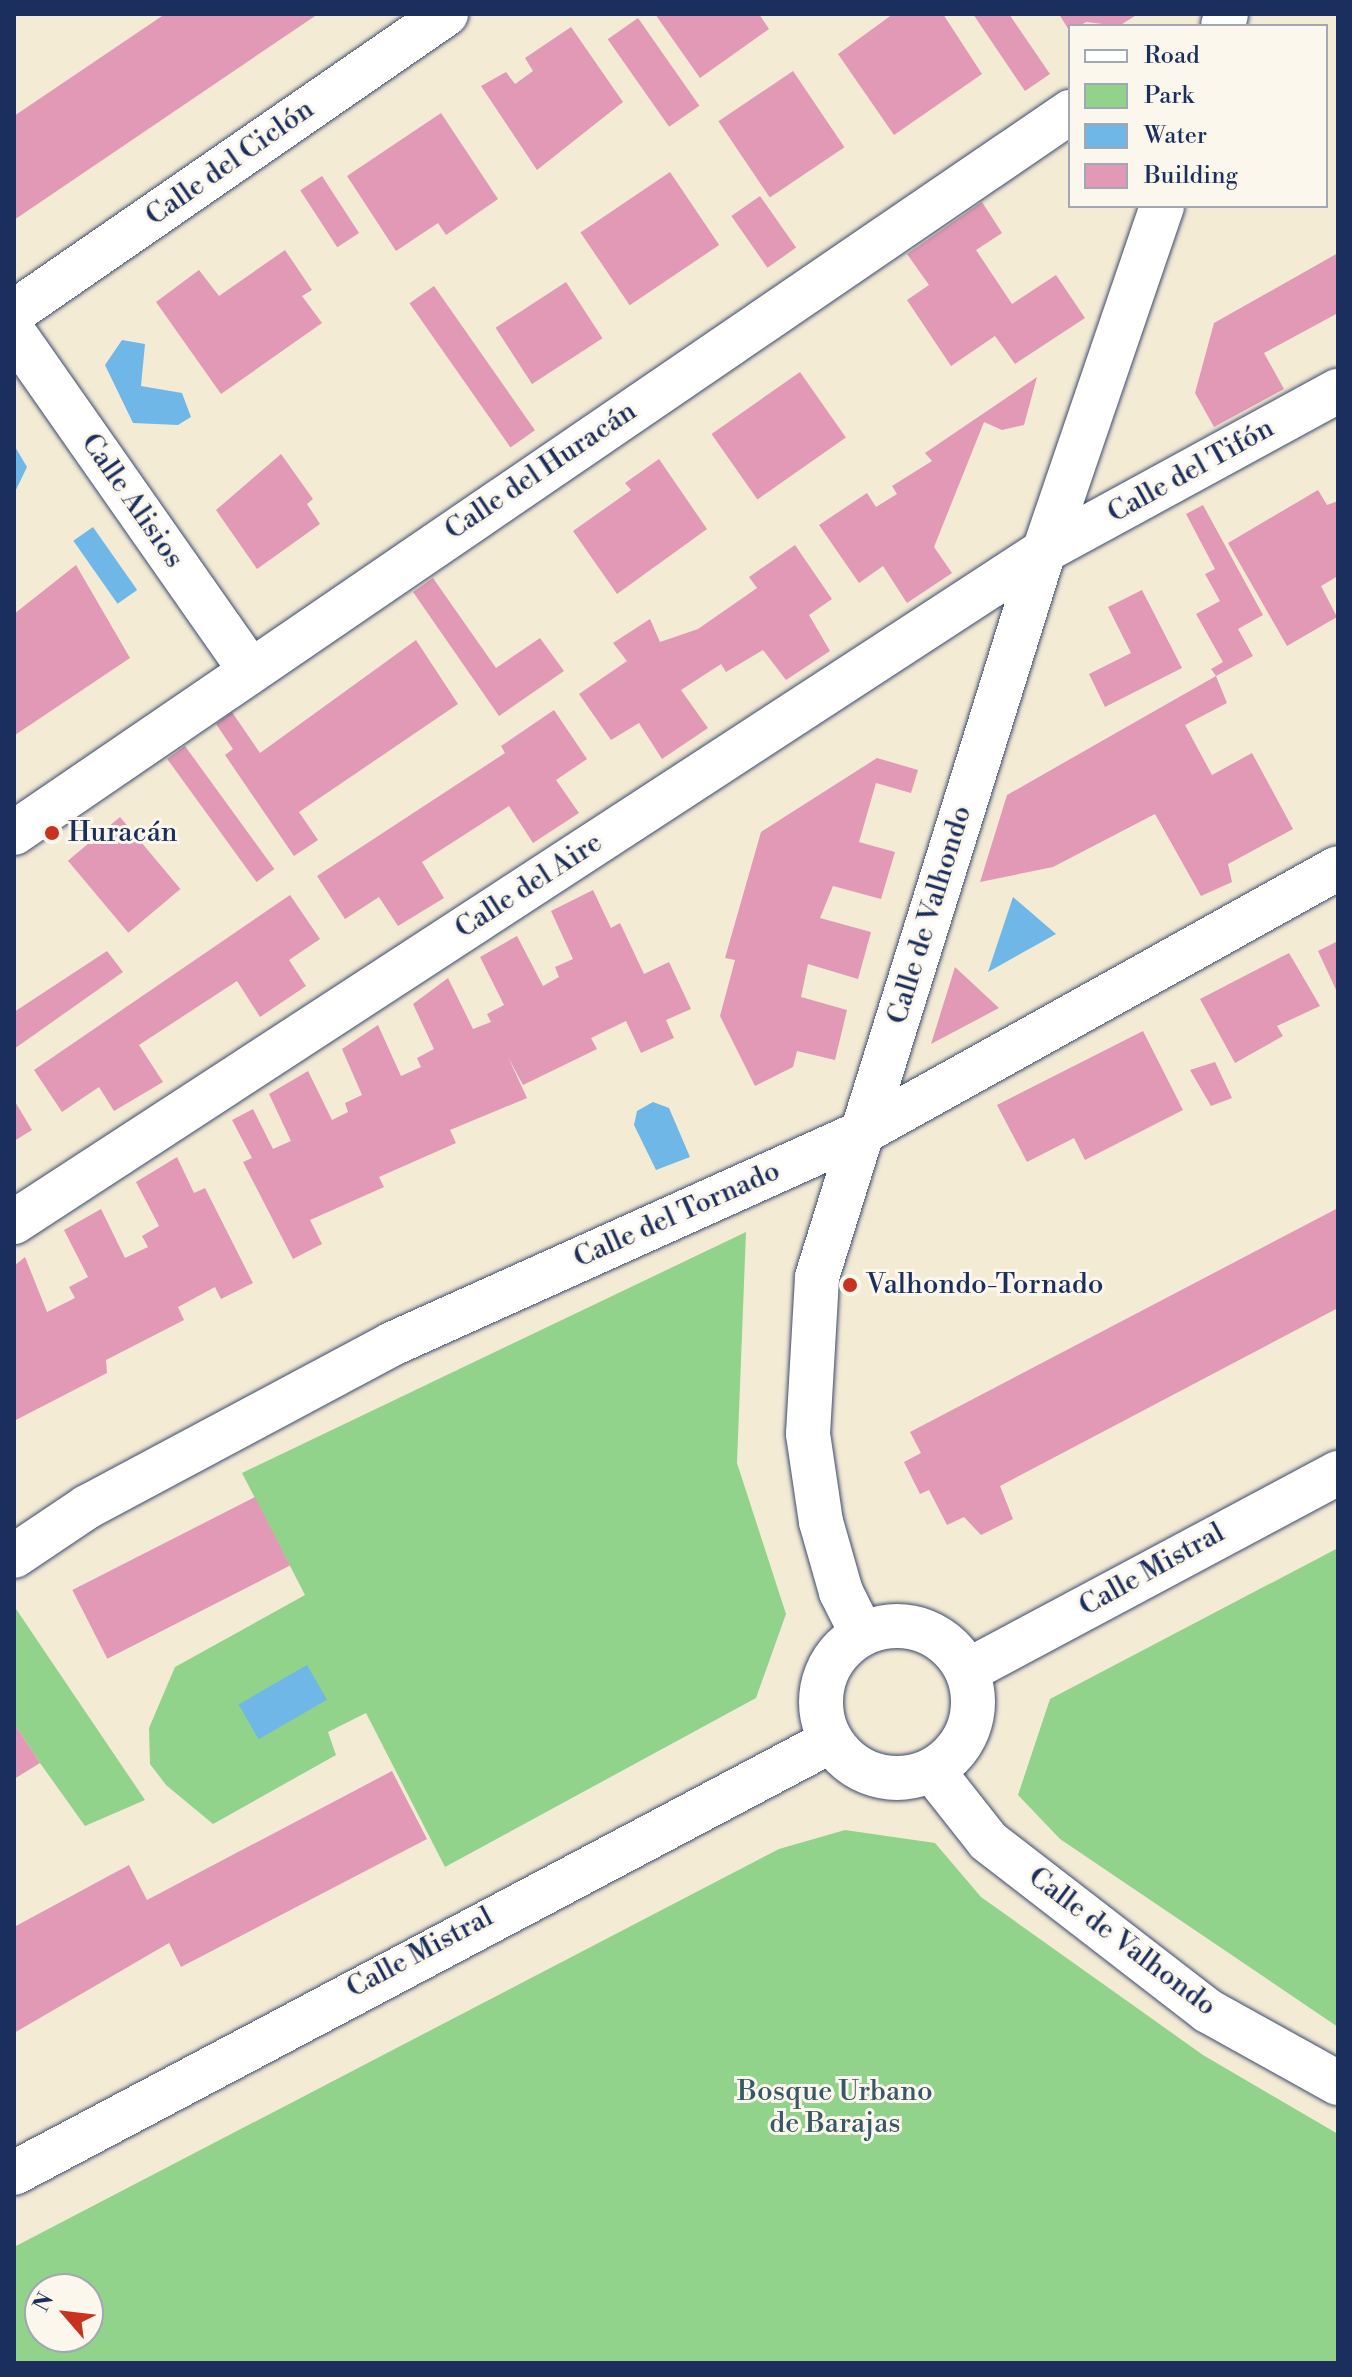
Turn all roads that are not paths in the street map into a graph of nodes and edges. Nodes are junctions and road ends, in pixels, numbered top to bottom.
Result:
1 (446, 14) edge
2 (1068, 113) edge
3 (1161, 208) edge
4 (14, 312) edge
5 (14, 333) edge
6 (1338, 391) edge
7 (1044, 551) junction
8 (249, 669) junction
9 (14, 833) edge
10 (1338, 868) edge
11 (863, 1132) junction
12 (14, 1222) edge
13 (1338, 1473) edge
14 (14, 1556) edge
15 (862, 1634) junction
16 (967, 1671) junction
17 (831, 1741) junction
18 (932, 1770) junction
19 (1338, 2083) edge
20 (14, 2173) edge

1 - 4 street, Calle del Ciclón
2 - 8 street, Calle del Huracán
3 - 7 street, Calle de Valhondo
5 - 8 street, Calle Alisios
6 - 7 street, Calle del Tifón
7 - 11 street, Calle de Valhondo
7 - 12 street, Calle del Aire
8 - 9 street, Calle del Huracán
10 - 11 street, Calle del Tornado
11 - 14 street, Calle del Tornado
11 - 15 street, Calle de Valhondo
13 - 16 street, Calle Mistral
15 - 16 street
15 - 17 street
16 - 18 street
17 - 18 street
17 - 20 street, Calle Mistral
18 - 19 street, Calle de Valhondo

